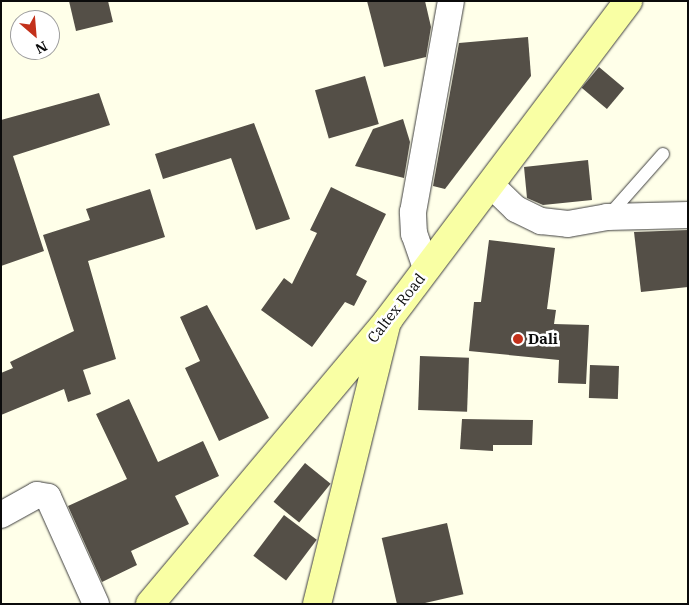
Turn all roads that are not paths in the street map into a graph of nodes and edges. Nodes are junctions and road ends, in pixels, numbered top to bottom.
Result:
1 (451, 1) edge
2 (628, 1) edge
3 (664, 154) dead end
4 (490, 184) junction
5 (688, 215) edge
6 (606, 217) junction
7 (426, 268) junction
8 (388, 320) junction
9 (1, 515) edge
10 (96, 604) edge
11 (150, 604) edge
12 (317, 604) edge

1 - 7 street
2 - 4 street, Caltex Road
3 - 6 lane
4 - 6 street
4 - 7 street, Caltex Road
5 - 6 street
7 - 8 street, Caltex Road
8 - 11 street, Caltex Road
8 - 12 street
9 - 10 street

